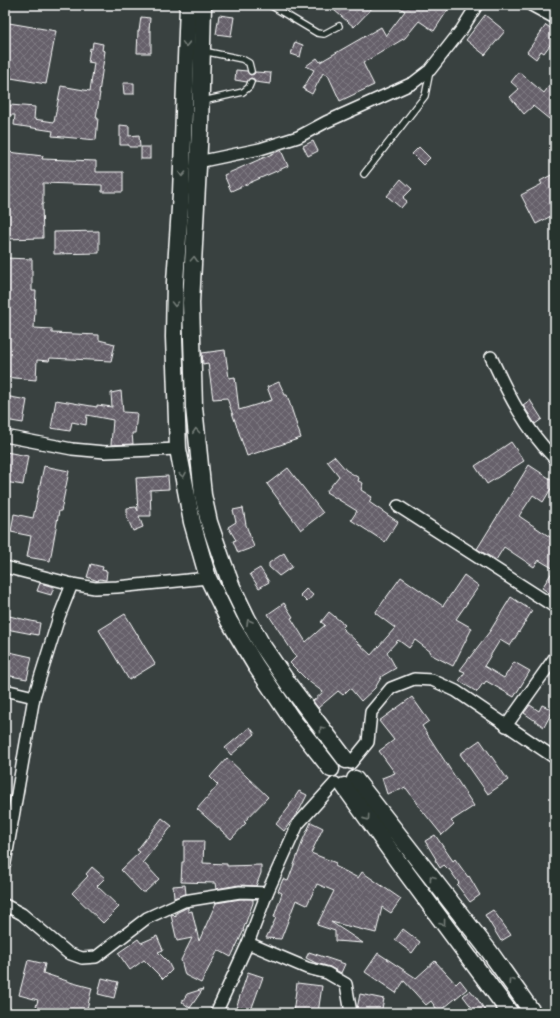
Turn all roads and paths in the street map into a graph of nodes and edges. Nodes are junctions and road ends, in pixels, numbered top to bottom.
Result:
1 (188, 5) edge
2 (203, 5) edge
3 (270, 5) edge
4 (477, 5) edge
5 (531, 5) edge
6 (555, 18) edge
7 (339, 26) dead end
8 (201, 51) junction
9 (430, 70) junction
10 (251, 71) dead end
11 (251, 82) dead end
12 (200, 101) junction
13 (198, 162) junction
14 (364, 174) dead end
15 (491, 357) dead end
16 (5, 436) edge
17 (178, 449) junction
18 (555, 459) edge
19 (398, 506) dead end
20 (5, 567) edge
21 (208, 578) junction
22 (72, 584) junction
23 (555, 607) edge
24 (555, 656) edge
25 (5, 690) edge
26 (34, 697) junction
27 (506, 726) junction
28 (555, 758) edge
29 (348, 761) junction
30 (342, 779) junction
31 (9, 821) edge
32 (5, 862) edge
33 (267, 893) junction
34 (5, 905) edge
35 (248, 943) junction
36 (216, 1013) edge
37 (351, 1013) edge
38 (510, 1013) edge
39 (533, 1013) edge

1 -> 17 main road
2 - 8 main road
3 - 7 lane
4 - 9 street
5 - 6 street
8 - 10 lane
8 - 12 main road
9 - 13 street
9 - 14 lane
11 - 12 lane
12 - 13 main road
29 -> 13 main road
15 - 18 street
16 - 17 street
17 -> 21 main road
19 - 23 street
20 - 22 street
21 - 22 street
21 - 30 main road
22 - 26 street
24 - 27 street
25 - 26 street
26 - 31 street
27 - 28 street
27 - 29 street
29 - 30 main road
29 - 30 main road
30 - 33 street
30 -> 38 main road
39 -> 30 main road
31 - 32 street
33 - 34 street
33 - 35 street
35 - 36 street
35 - 37 street

